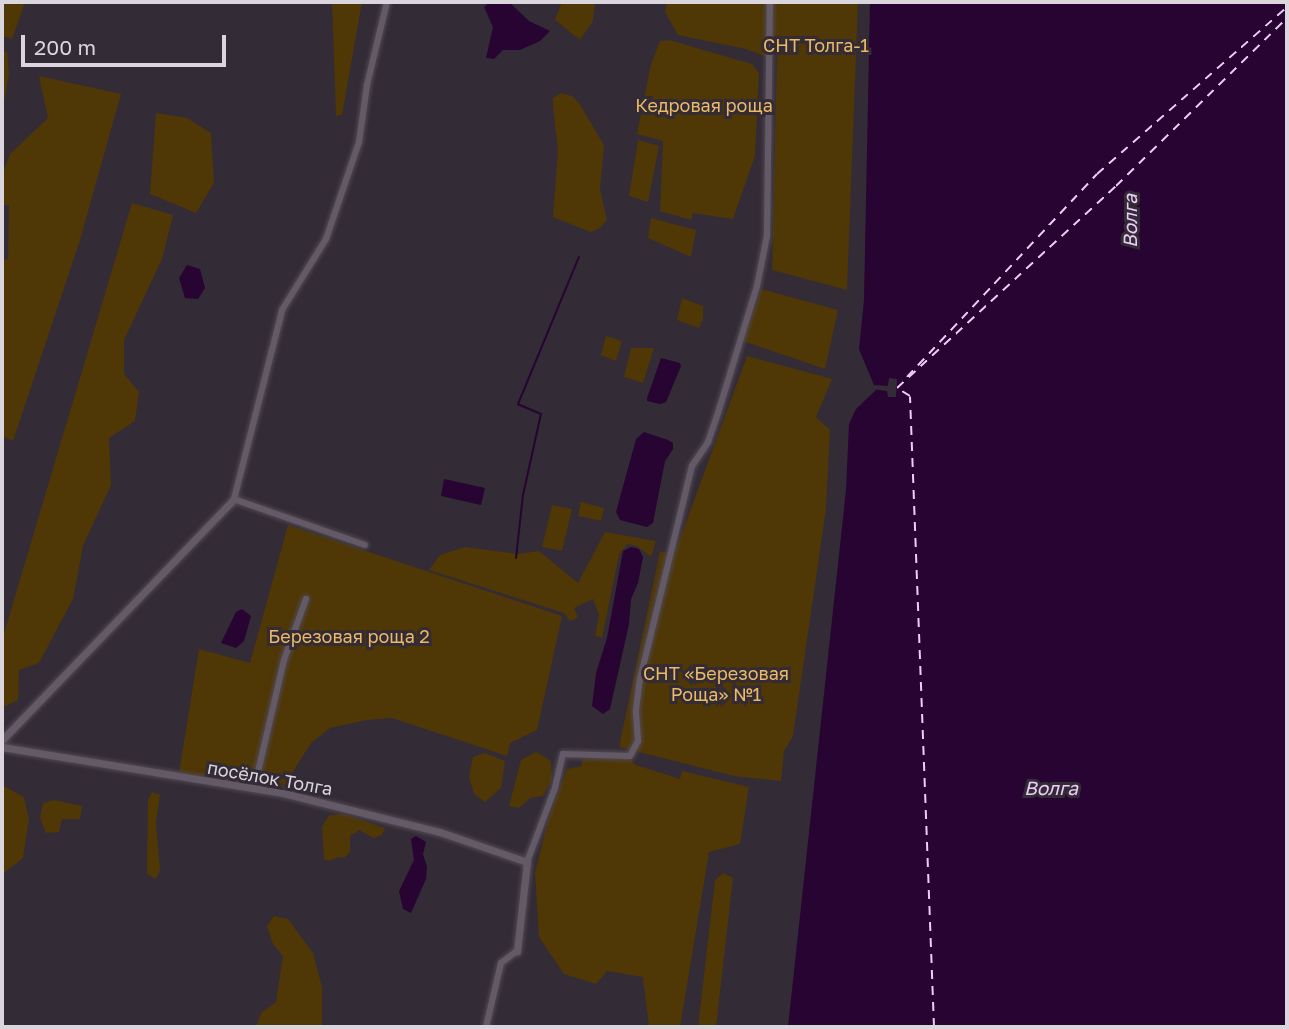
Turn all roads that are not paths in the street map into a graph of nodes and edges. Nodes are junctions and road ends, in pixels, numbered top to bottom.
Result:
1 (387, 2) edge
2 (770, 2) edge
3 (234, 499) junction
4 (365, 545) dead end
5 (306, 599) dead end
6 (2, 740) edge
7 (2, 747) edge
8 (254, 789) junction
9 (527, 862) junction
10 (517, 951) joint
11 (486, 1027) edge

1 - 3 street
2 - 9 street
3 - 4 street
3 - 6 street
5 - 8 street
7 - 8 street, посёлок Толга
8 - 9 street, посёлок Толга
9 - 10 street
10 - 11 street

